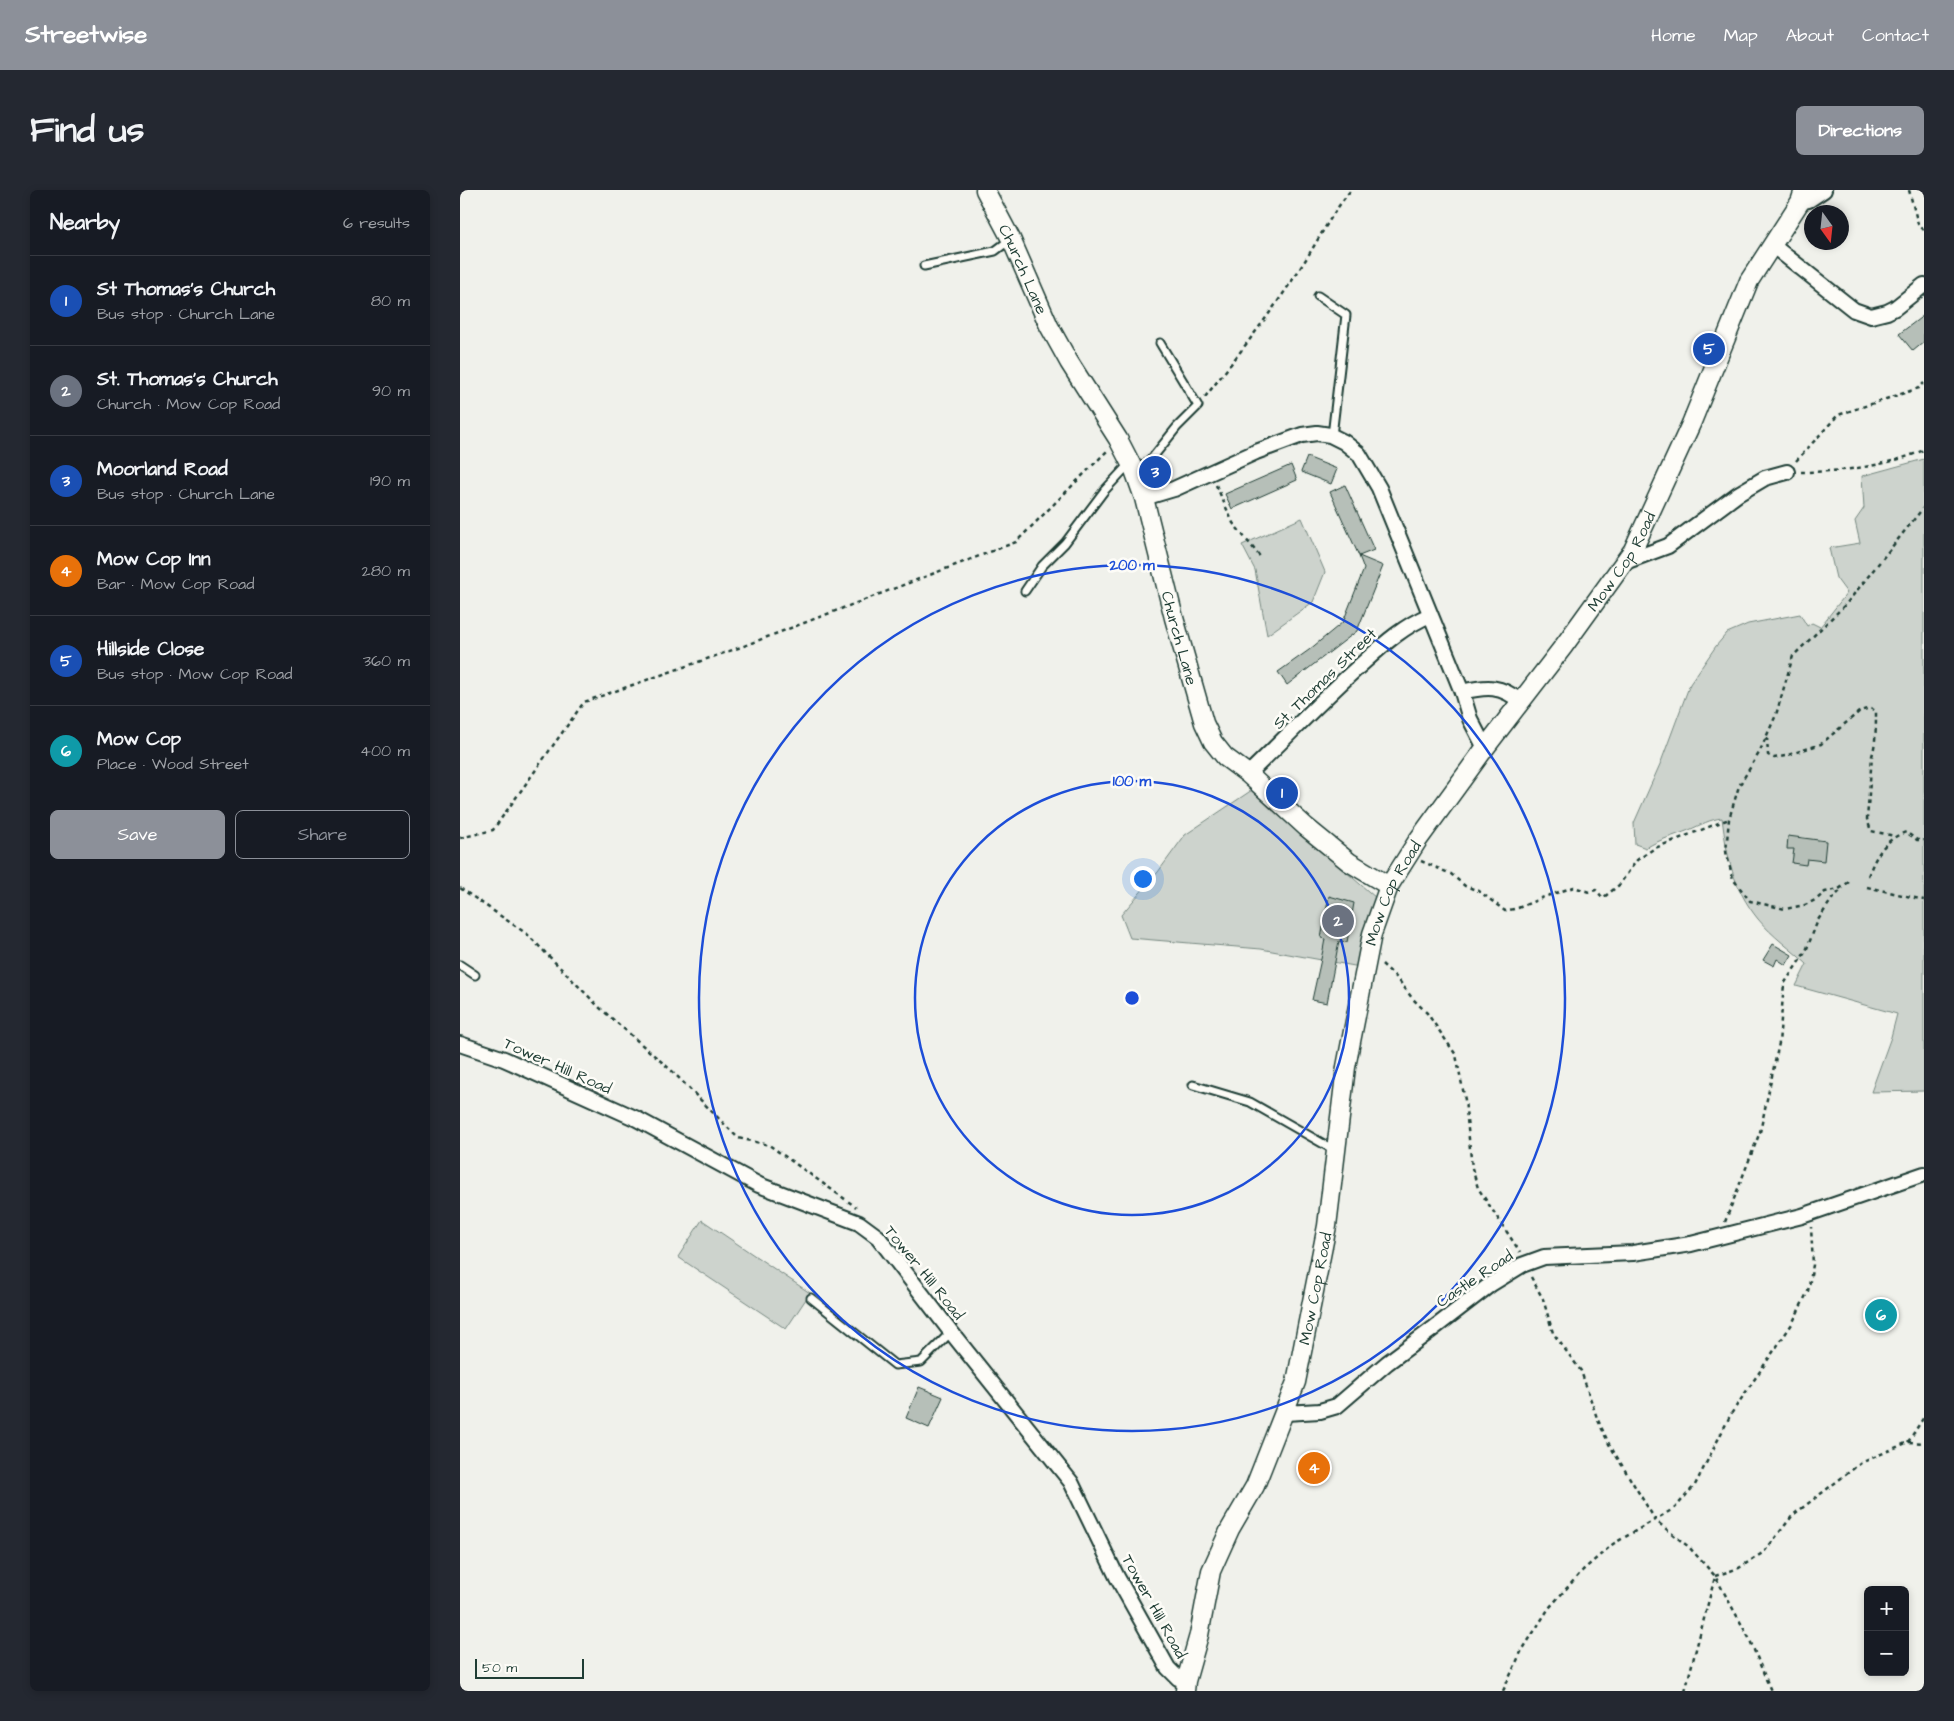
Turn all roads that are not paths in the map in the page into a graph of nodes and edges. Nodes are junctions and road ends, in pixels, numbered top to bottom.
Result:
1 (1824, 190) edge
2 (986, 192) edge
3 (1802, 196) edge
4 (1011, 239) junction
5 (1772, 245) junction
6 (924, 266) dead end
7 (1924, 285) edge
8 (1318, 296) dead end
9 (1160, 343) dead end
10 (1332, 436) junction
11 (1132, 467) junction
12 (1787, 472) road end
13 (1144, 498) junction
14 (1625, 562) junction
15 (1025, 591) dead end
16 (1430, 615) junction
17 (1462, 692) junction
18 (1521, 702) junction
19 (1485, 748) junction
20 (1248, 774) junction
21 (1389, 886) junction
22 (460, 965) edge
23 (475, 975) dead end
24 (460, 1044) edge
25 (1193, 1085) dead end
26 (1336, 1151) junction
27 (1924, 1174) edge
28 (811, 1298) dead end
29 (951, 1332) junction
30 (1285, 1413) junction
31 (1186, 1686) edge

1 - 3 street
2 - 4 street, Church Lane
3 - 5 street, Mow Cop Road
4 - 6 lane
4 - 11 street, Church Lane
5 - 7 street
5 - 14 street, Mow Cop Road
8 - 10 lane
9 - 11 lane
10 - 13 street
10 - 16 street
11 - 13 street, Church Lane
11 - 15 lane
12 - 14 street
13 - 20 street, Church Lane
14 - 18 street, Mow Cop Road
16 - 17 street
16 - 20 street, St. Thomas Street
17 - 18 street
17 - 19 street
18 - 19 street, Mow Cop Road
19 - 21 street, Mow Cop Road
20 - 21 street, Church Lane
21 - 26 street, Mow Cop Road
22 - 23 lane
24 - 29 street, Tower Hill Road
25 - 26 lane
26 - 30 street, Mow Cop Road
27 - 30 street, Castle Road
28 - 29 lane
29 - 31 street, Tower Hill Road
30 - 31 street, Mow Cop Road

